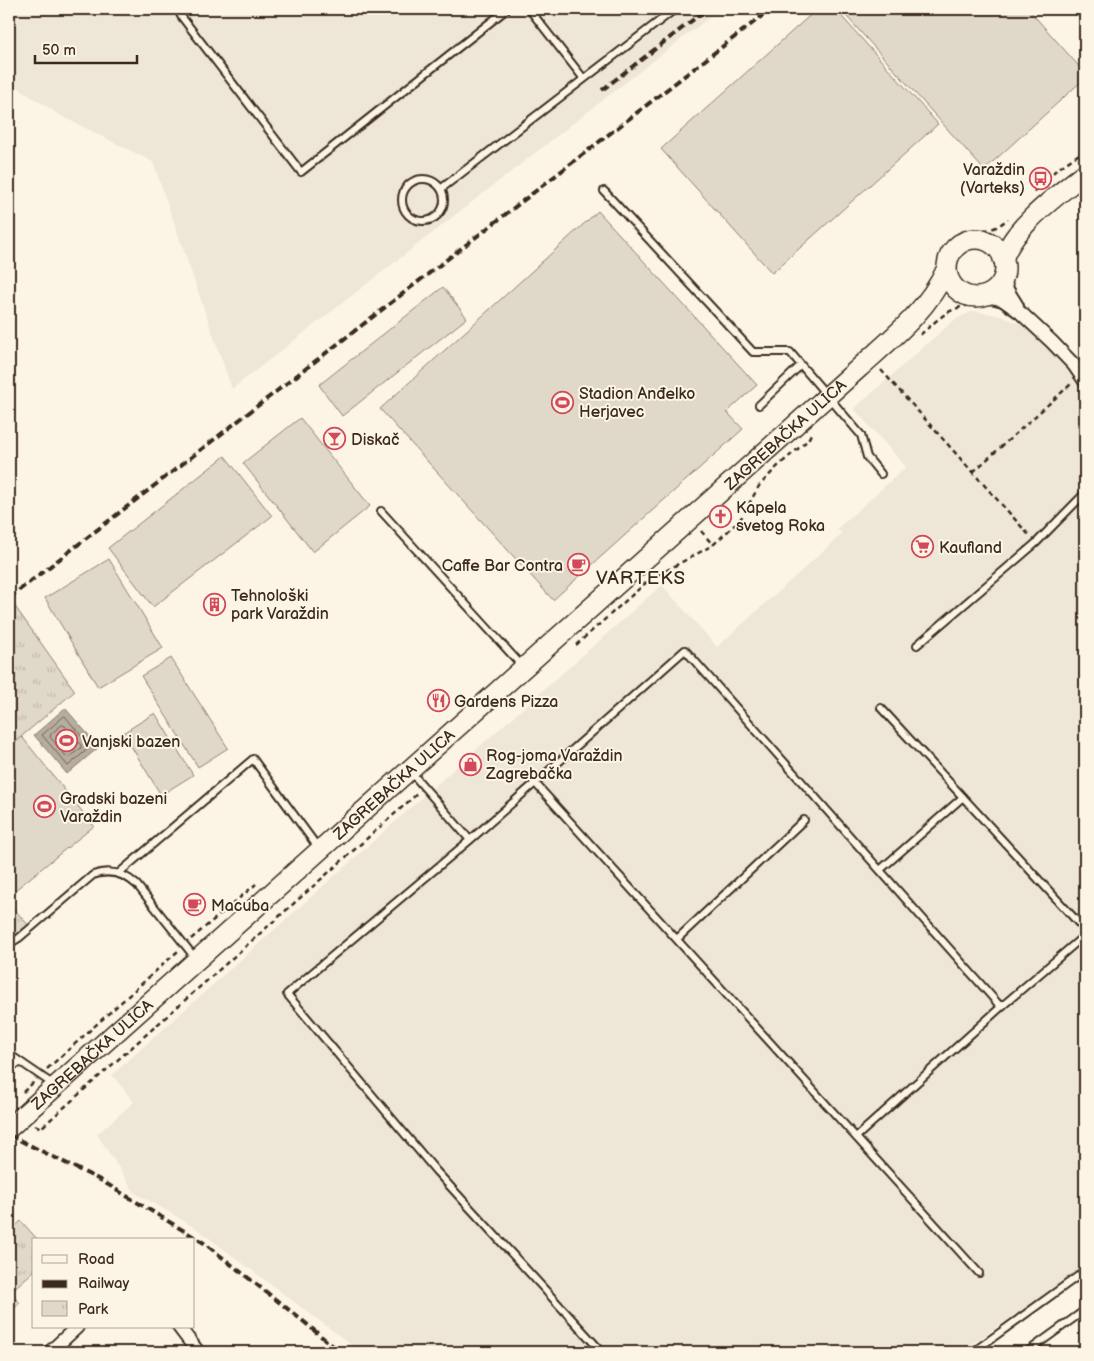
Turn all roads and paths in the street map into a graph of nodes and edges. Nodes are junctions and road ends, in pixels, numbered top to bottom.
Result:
1 (178, 9) edge
2 (506, 9) edge
3 (529, 9) edge
4 (675, 9) edge
5 (1080, 9) edge
6 (1085, 18) edge
7 (584, 79) junction
8 (1085, 173) edge
9 (442, 188) junction
10 (604, 191) dead end
11 (1040, 211) junction
12 (979, 239) junction
13 (1004, 266) junction
14 (946, 270) junction
15 (975, 299) junction
16 (1020, 313) junction
17 (915, 328) junction
18 (801, 365) junction
19 (875, 374) dead end
20 (1083, 378) edge
21 (828, 396) junction
22 (759, 405) dead end
23 (815, 428) dead end
24 (972, 472) junction
25 (881, 474) dead end
26 (1085, 493) edge
27 (381, 510) dead end
28 (1036, 542) junction
29 (656, 577) dead end
30 (918, 645) dead end
31 (524, 668) junction
32 (881, 708) dead end
33 (409, 770) junction
34 (536, 783) junction
35 (424, 787) junction
36 (963, 797) junction
37 (804, 820) dead end
38 (470, 840) junction
39 (320, 850) junction
40 (880, 870) junction
41 (119, 873) junction
42 (262, 879) dead end
43 (1085, 930) edge
44 (195, 935) dead end
45 (1085, 935) edge
46 (677, 939) junction
47 (9, 944) edge
48 (170, 958) dead end
49 (197, 960) junction
50 (1002, 1007) junction
51 (9, 1054) edge
52 (21, 1063) junction
53 (9, 1066) edge
54 (50, 1066) dead end
55 (55, 1085) junction
56 (31, 1122) dead end
57 (9, 1128) edge
58 (856, 1137) junction
59 (1085, 1271) edge
60 (979, 1273) dead end
61 (1085, 1310) edge
62 (76, 1328) edge
63 (180, 1328) edge
64 (50, 1352) edge
65 (198, 1352) edge
66 (602, 1352) edge
67 (973, 1352) edge
68 (1027, 1352) edge

1 - 2 lane
3 - 7 lane
4 - 7 lane
5 - 6 path
7 - 9 lane
8 - 11 main road, ZAGREBAČKA ULICA
9 - 9 lane
10 - 18 lane
11 - 12 main road, ZAGREBAČKA ULICA
11 - 13 main road, ZAGREBAČKA ULICA
12 - 13 main road
12 - 14 main road, ZAGREBAČKA ULICA
13 - 15 main road, ZAGREBAČKA ULICA
13 - 16 street
14 - 15 main road
14 - 17 main road, ZAGREBAČKA ULICA
15 - 16 street
15 - 17 path
15 - 17 main road, ZAGREBAČKA ULICA
16 - 20 street
17 - 21 main road, ZAGREBAČKA ULICA
18 - 21 lane
18 - 22 lane
19 - 24 path
20 - 24 path
21 - 25 lane
21 - 31 main road, ZAGREBAČKA ULICA
23 - 29 path
24 - 28 path
26 - 28 lane
27 - 31 lane
28 - 30 lane
31 - 33 main road, ZAGREBAČKA ULICA
32 - 36 lane
33 - 35 lane
33 - 39 main road, ZAGREBAČKA ULICA
34 - 38 lane
34 - 40 lane
34 - 46 lane
35 - 38 lane
35 - 56 path
36 - 40 lane
36 - 43 lane
37 - 46 lane
38 - 66 lane
39 - 41 lane
39 - 49 main road, ZAGREBAČKA ULICA
40 - 50 lane
41 - 47 lane
41 - 49 lane
42 - 44 path
45 - 50 lane
46 - 58 lane
48 - 54 path
49 - 55 main road, ZAGREBAČKA ULICA
50 - 58 lane
51 - 52 lane
52 - 53 lane
52 - 55 lane
55 - 57 main road, ZAGREBAČKA ULICA
58 - 60 lane
59 - 67 lane
61 - 68 lane
62 - 64 street
63 - 65 street

